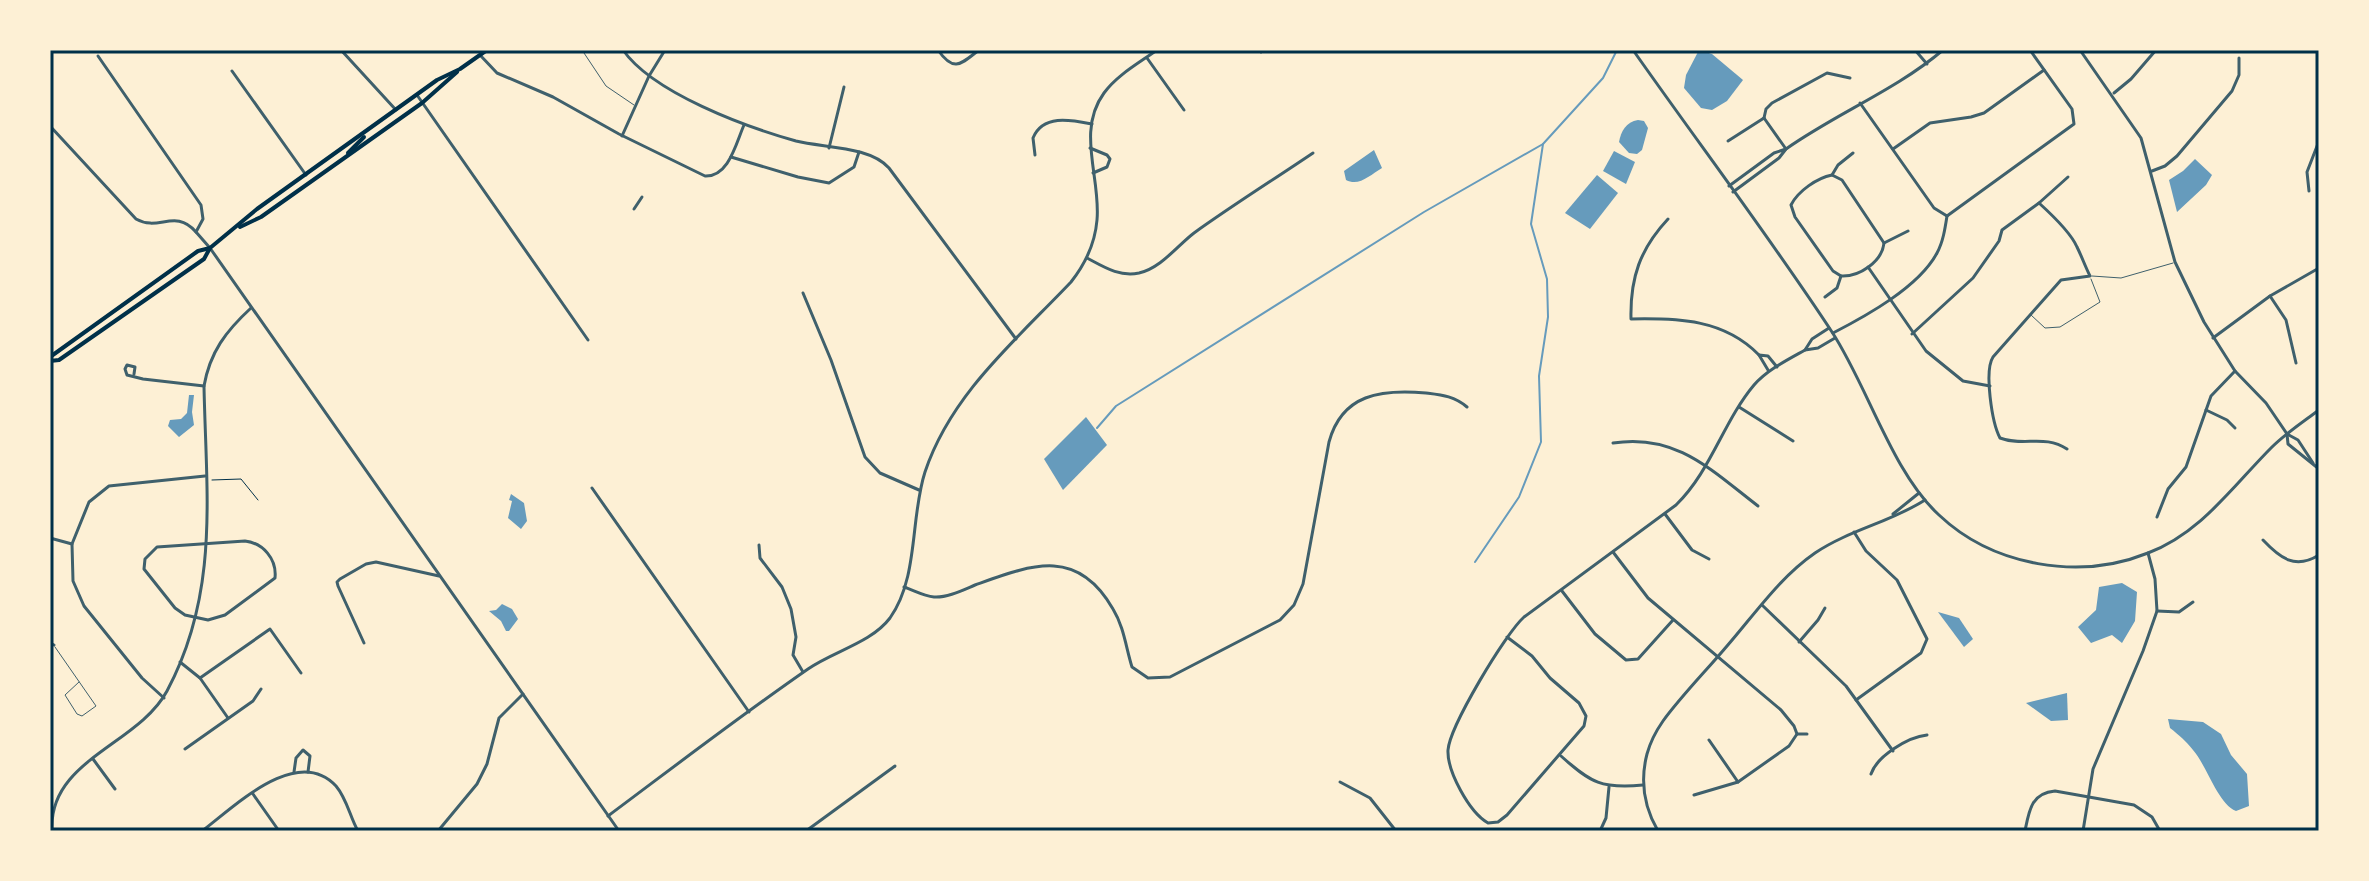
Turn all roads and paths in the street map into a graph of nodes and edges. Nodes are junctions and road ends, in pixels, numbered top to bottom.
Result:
1 (341, 50) edge
2 (487, 50) edge
3 (582, 50) edge
4 (623, 50) edge
5 (665, 50) edge
6 (938, 50) edge
7 (979, 50) edge
8 (1157, 50) edge
9 (1633, 50) edge
10 (1915, 50) edge
11 (1943, 50) edge
12 (2030, 50) edge
13 (2080, 50) edge
14 (2156, 50) edge
15 (479, 52) edge
16 (98, 56) dead end
17 (1147, 58) junction
18 (2239, 58) dead end
19 (1927, 64) junction
20 (460, 69) junction
21 (2044, 70) junction
22 (232, 71) dead end
23 (649, 76) junction
24 (1850, 78) dead end
25 (844, 87) dead end
26 (2113, 94) junction
27 (417, 95) junction
28 (422, 103) junction
29 (1860, 103) junction
30 (635, 106) junction
31 (396, 110) junction
32 (1184, 110) dead end
33 (1764, 118) junction
34 (1092, 124) junction
35 (744, 125) junction
36 (50, 126) edge
37 (370, 129) junction
38 (622, 136) junction
39 (1728, 141) dead end
40 (2319, 141) edge
41 (829, 148) junction
42 (1090, 148) junction
43 (1786, 149) junction
44 (1893, 149) junction
45 (859, 152) junction
46 (1313, 153) dead end
47 (1853, 153) dead end
48 (347, 155) junction
49 (1035, 155) dead end
50 (730, 156) junction
51 (2152, 171) junction
52 (1093, 173) junction
53 (306, 175) junction
54 (1832, 175) junction
55 (2068, 177) dead end
56 (1729, 186) junction
57 (2309, 191) dead end
58 (1733, 192) junction
59 (642, 197) dead end
60 (2039, 203) junction
61 (634, 209) dead end
62 (1947, 216) junction
63 (1668, 219) dead end
64 (234, 230) junction
65 (1908, 231) dead end
66 (196, 232) junction
67 (1884, 243) junction
68 (210, 248) junction
69 (1087, 258) junction
70 (2175, 262) junction
71 (1868, 267) junction
72 (2319, 268) edge
73 (1841, 276) junction
74 (2090, 276) junction
75 (803, 293) dead end
76 (2270, 296) junction
77 (1825, 297) dead end
78 (1890, 299) junction
79 (251, 308) junction
80 (2031, 315) junction
81 (100, 320) junction
82 (105, 327) junction
83 (1829, 328) junction
84 (1912, 334) junction
85 (1834, 335) junction
86 (2213, 338) junction
87 (1016, 339) junction
88 (588, 340) dead end
89 (1805, 350) junction
90 (1759, 355) junction
91 (50, 359) edge
92 (2296, 363) dead end
93 (1777, 367) junction
94 (1769, 371) junction
95 (2235, 371) junction
96 (134, 374) dead end
97 (204, 386) junction
98 (1990, 386) junction
99 (1467, 407) dead end
100 (1739, 407) junction
101 (2206, 410) junction
102 (2319, 410) edge
103 (2235, 428) dead end
104 (2287, 434) junction
105 (1793, 441) dead end
106 (1613, 443) dead end
107 (2067, 449) dead end
108 (1705, 465) junction
109 (2314, 465) junction
110 (2319, 469) edge
111 (205, 478) junction
112 (592, 488) dead end
113 (919, 490) junction
114 (1919, 493) junction
115 (258, 500) dead end
116 (1925, 500) junction
117 (1758, 506) dead end
118 (1665, 514) junction
119 (1890, 516) junction
120 (2157, 517) dead end
121 (1854, 532) junction
122 (50, 538) edge
123 (2263, 540) dead end
124 (72, 544) junction
125 (207, 544) junction
126 (759, 545) dead end
127 (1613, 552) junction
128 (2148, 553) junction
129 (2319, 555) edge
130 (1709, 559) dead end
131 (440, 576) junction
132 (904, 587) junction
133 (1561, 589) junction
134 (2193, 602) dead end
135 (1762, 605) junction
136 (1825, 608) dead end
137 (2157, 611) junction
138 (197, 618) junction
139 (1673, 620) junction
140 (1507, 637) junction
141 (1799, 642) junction
142 (364, 643) dead end
143 (52, 644) edge
144 (1718, 657) junction
145 (180, 662) junction
146 (803, 672) junction
147 (301, 673) dead end
148 (200, 678) junction
149 (79, 682) junction
150 (261, 689) dead end
151 (523, 694) junction
152 (164, 698) junction
153 (1856, 700) junction
154 (749, 712) junction
155 (228, 718) junction
156 (1797, 734) junction
157 (1807, 734) dead end
158 (1927, 735) dead end
159 (1709, 740) dead end
160 (185, 749) dead end
161 (1893, 751) junction
162 (1560, 755) junction
163 (93, 759) junction
164 (895, 766) dead end
165 (294, 772) junction
166 (306, 772) junction
167 (1871, 774) dead end
168 (1340, 782) dead end
169 (1738, 782) junction
170 (1643, 785) junction
171 (1609, 787) junction
172 (115, 789) dead end
173 (253, 794) junction
174 (1694, 795) dead end
175 (2087, 798) junction
176 (608, 816) junction
177 (52, 831) edge
178 (202, 831) edge
179 (279, 831) edge
180 (358, 831) edge
181 (438, 831) edge
182 (619, 831) edge
183 (806, 831) edge
184 (1396, 831) edge
185 (1600, 831) edge
186 (1658, 831) edge
187 (2025, 831) edge
188 (2083, 831) edge
189 (2160, 831) edge

1 - 31 street
2 - 15 main road
3 - 30 lane
4 - 23 street
5 - 23 street
6 - 7 street
8 - 17 street
9 - 56 street
10 - 19 street
11 - 19 street
12 - 21 street
13 - 26 street
14 - 26 street
15 - 20 main road
15 - 38 street
16 - 66 street
17 - 32 street
17 - 34 street
18 - 51 street
19 - 29 street
20 - 27 main road
20 - 28 main road
21 - 44 street
21 - 62 street
22 - 53 street
23 - 30 street
23 - 35 street
24 - 33 street
25 - 41 street
26 - 51 street
27 - 28 street
27 - 31 main road
28 - 48 main road
28 - 88 street
29 - 43 street
29 - 44 street
30 - 38 street
31 - 37 main road
33 - 39 street
33 - 43 street
34 - 42 street
34 - 49 street
35 - 41 street
35 - 50 street
36 - 66 street
37 - 48 main road
37 - 53 main road
38 - 50 street
40 - 57 street
41 - 45 street
42 - 52 street
42 - 52 street
43 - 56 street
43 - 58 street
44 - 62 street
45 - 50 street
45 - 87 street
46 - 69 street
47 - 54 street
48 - 64 main road
51 - 70 street
52 - 69 street
53 - 64 main road
54 - 67 street
54 - 73 street
55 - 60 street
56 - 58 street
58 - 83 street
59 - 61 street
60 - 74 street
60 - 84 street
62 - 78 street
63 - 90 street
64 - 68 main road
65 - 67 street
66 - 68 street
67 - 71 street
68 - 79 street
68 - 81 main road
68 - 82 main road
69 - 87 street
70 - 74 lane
70 - 86 street
71 - 73 street
71 - 78 street
72 - 76 street
73 - 77 street
74 - 80 street
74 - 80 lane
75 - 113 street
76 - 86 street
76 - 92 street
78 - 84 street
78 - 85 street
79 - 97 street
79 - 131 street
80 - 98 street
81 - 82 main road
81 - 91 main road
82 - 91 main road
83 - 85 street
83 - 89 street
84 - 98 street
85 - 89 street
85 - 114 street
86 - 95 street
87 - 113 street
89 - 93 street
90 - 93 street
90 - 94 street
93 - 94 street
94 - 100 street
95 - 101 street
95 - 104 street
96 - 97 street
97 - 111 street
98 - 107 street
99 - 132 street
100 - 105 street
100 - 108 street
101 - 103 street
101 - 120 street
102 - 104 street
104 - 109 street
104 - 109 street
104 - 128 street
106 - 108 street
108 - 117 street
108 - 118 street
109 - 110 street
111 - 115 path
111 - 124 street
111 - 125 street
112 - 154 street
113 - 132 street
114 - 116 street
114 - 119 street
116 - 119 street
116 - 128 street
118 - 127 street
118 - 130 street
119 - 121 street
121 - 135 street
121 - 153 street
122 - 124 street
123 - 129 street
124 - 152 street
125 - 138 street
125 - 138 street
125 - 138 street
126 - 146 street
127 - 133 street
127 - 139 street
128 - 137 street
131 - 142 street
131 - 151 street
132 - 146 street
133 - 139 street
133 - 140 street
134 - 137 street
135 - 141 street
135 - 144 street
136 - 141 street
137 - 175 street
138 - 145 street
139 - 144 street
140 - 162 street
140 - 162 street
141 - 153 street
143 - 149 lane
144 - 156 street
144 - 170 street
145 - 148 street
145 - 152 street
146 - 154 street
147 - 148 street
148 - 155 street
149 - 149 lane
150 - 155 street
151 - 176 street
151 - 181 street
152 - 163 street
153 - 161 street
154 - 176 street
155 - 160 street
156 - 157 street
156 - 169 street
158 - 161 street
159 - 169 street
161 - 167 street
162 - 171 street
163 - 172 street
163 - 177 street
164 - 183 street
165 - 166 street
165 - 166 street
165 - 173 street
166 - 180 street
168 - 184 street
169 - 174 street
170 - 171 street
170 - 186 street
171 - 185 street
173 - 178 street
173 - 179 street
175 - 187 street
175 - 188 street
175 - 189 street
176 - 182 street

